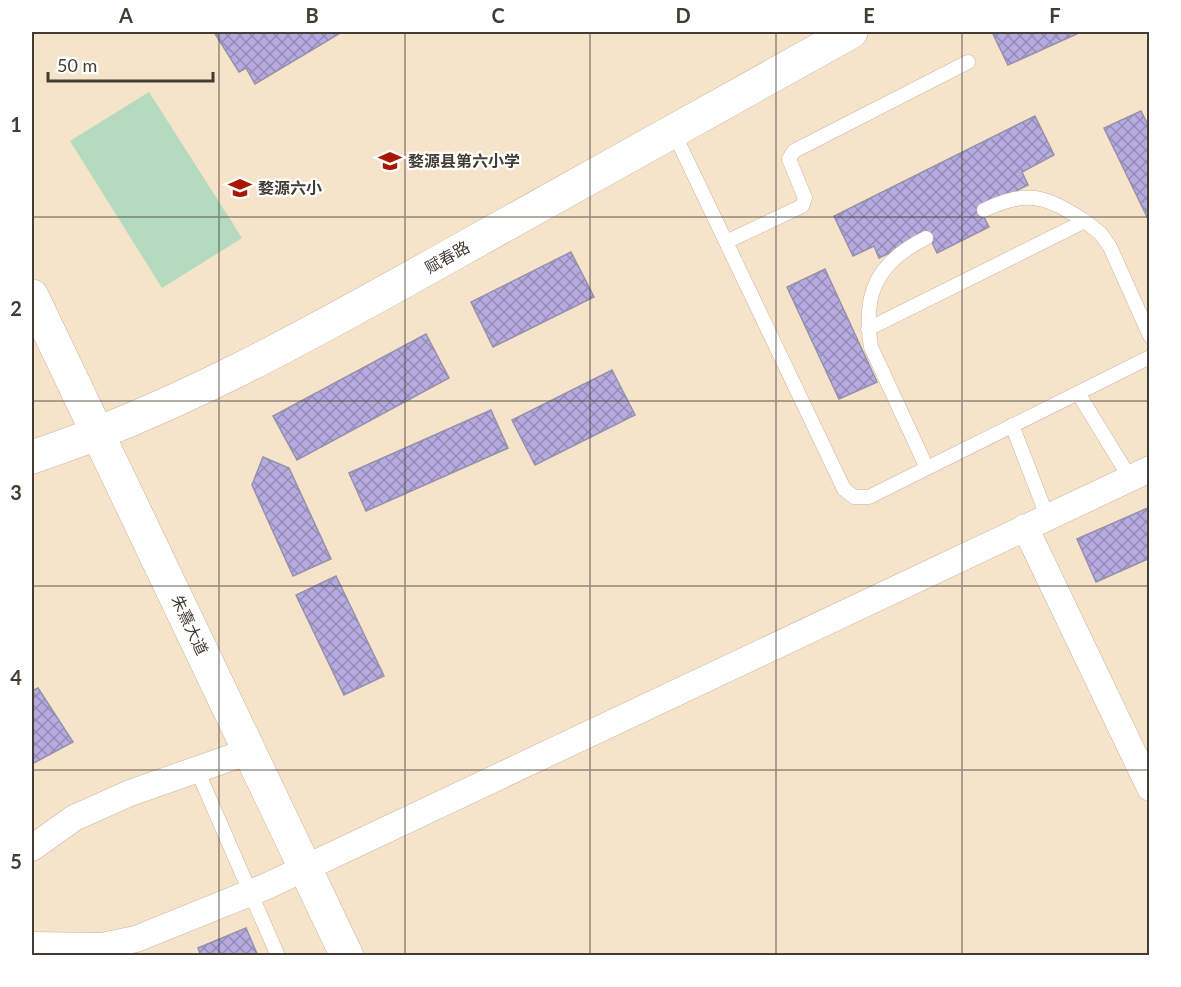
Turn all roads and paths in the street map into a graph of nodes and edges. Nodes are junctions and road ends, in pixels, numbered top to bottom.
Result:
1 (851, 32) edge
2 (968, 62) dead end
3 (673, 131) junction
4 (984, 210) dead end
5 (1085, 221) junction
6 (926, 238) dead end
7 (726, 242) junction
8 (32, 296) edge
9 (868, 329) junction
10 (1149, 336) edge
11 (1149, 357) edge
12 (1078, 393) junction
13 (1012, 425) junction
14 (99, 435) junction
15 (32, 457) edge
16 (927, 468) junction
17 (1140, 474) edge
18 (1036, 522) junction
19 (250, 751) junction
20 (197, 770) junction
21 (1149, 788) edge
22 (32, 848) edge
23 (306, 868) junction
24 (250, 893) junction
25 (32, 945) edge
26 (278, 956) edge
27 (347, 956) edge

1 - 3 street, 赋春路
2 - 7 lane
3 - 7 lane
3 - 14 street, 赋春路
4 - 5 lane
5 - 9 lane
5 - 10 lane
6 - 9 lane
7 - 16 lane
8 - 14 street, 朱熹大道
9 - 16 lane
11 - 12 lane
12 - 13 lane
12 - 17 lane
13 - 16 lane
13 - 18 lane
14 - 15 street, 赋春路
14 - 19 street, 朱熹大道
17 - 18 street
18 - 21 street
18 - 23 street
19 - 20 street
19 - 23 street, 朱熹大道
20 - 22 street
20 - 24 lane
23 - 24 street
23 - 27 street, 朱熹大道
24 - 25 street
24 - 26 lane

